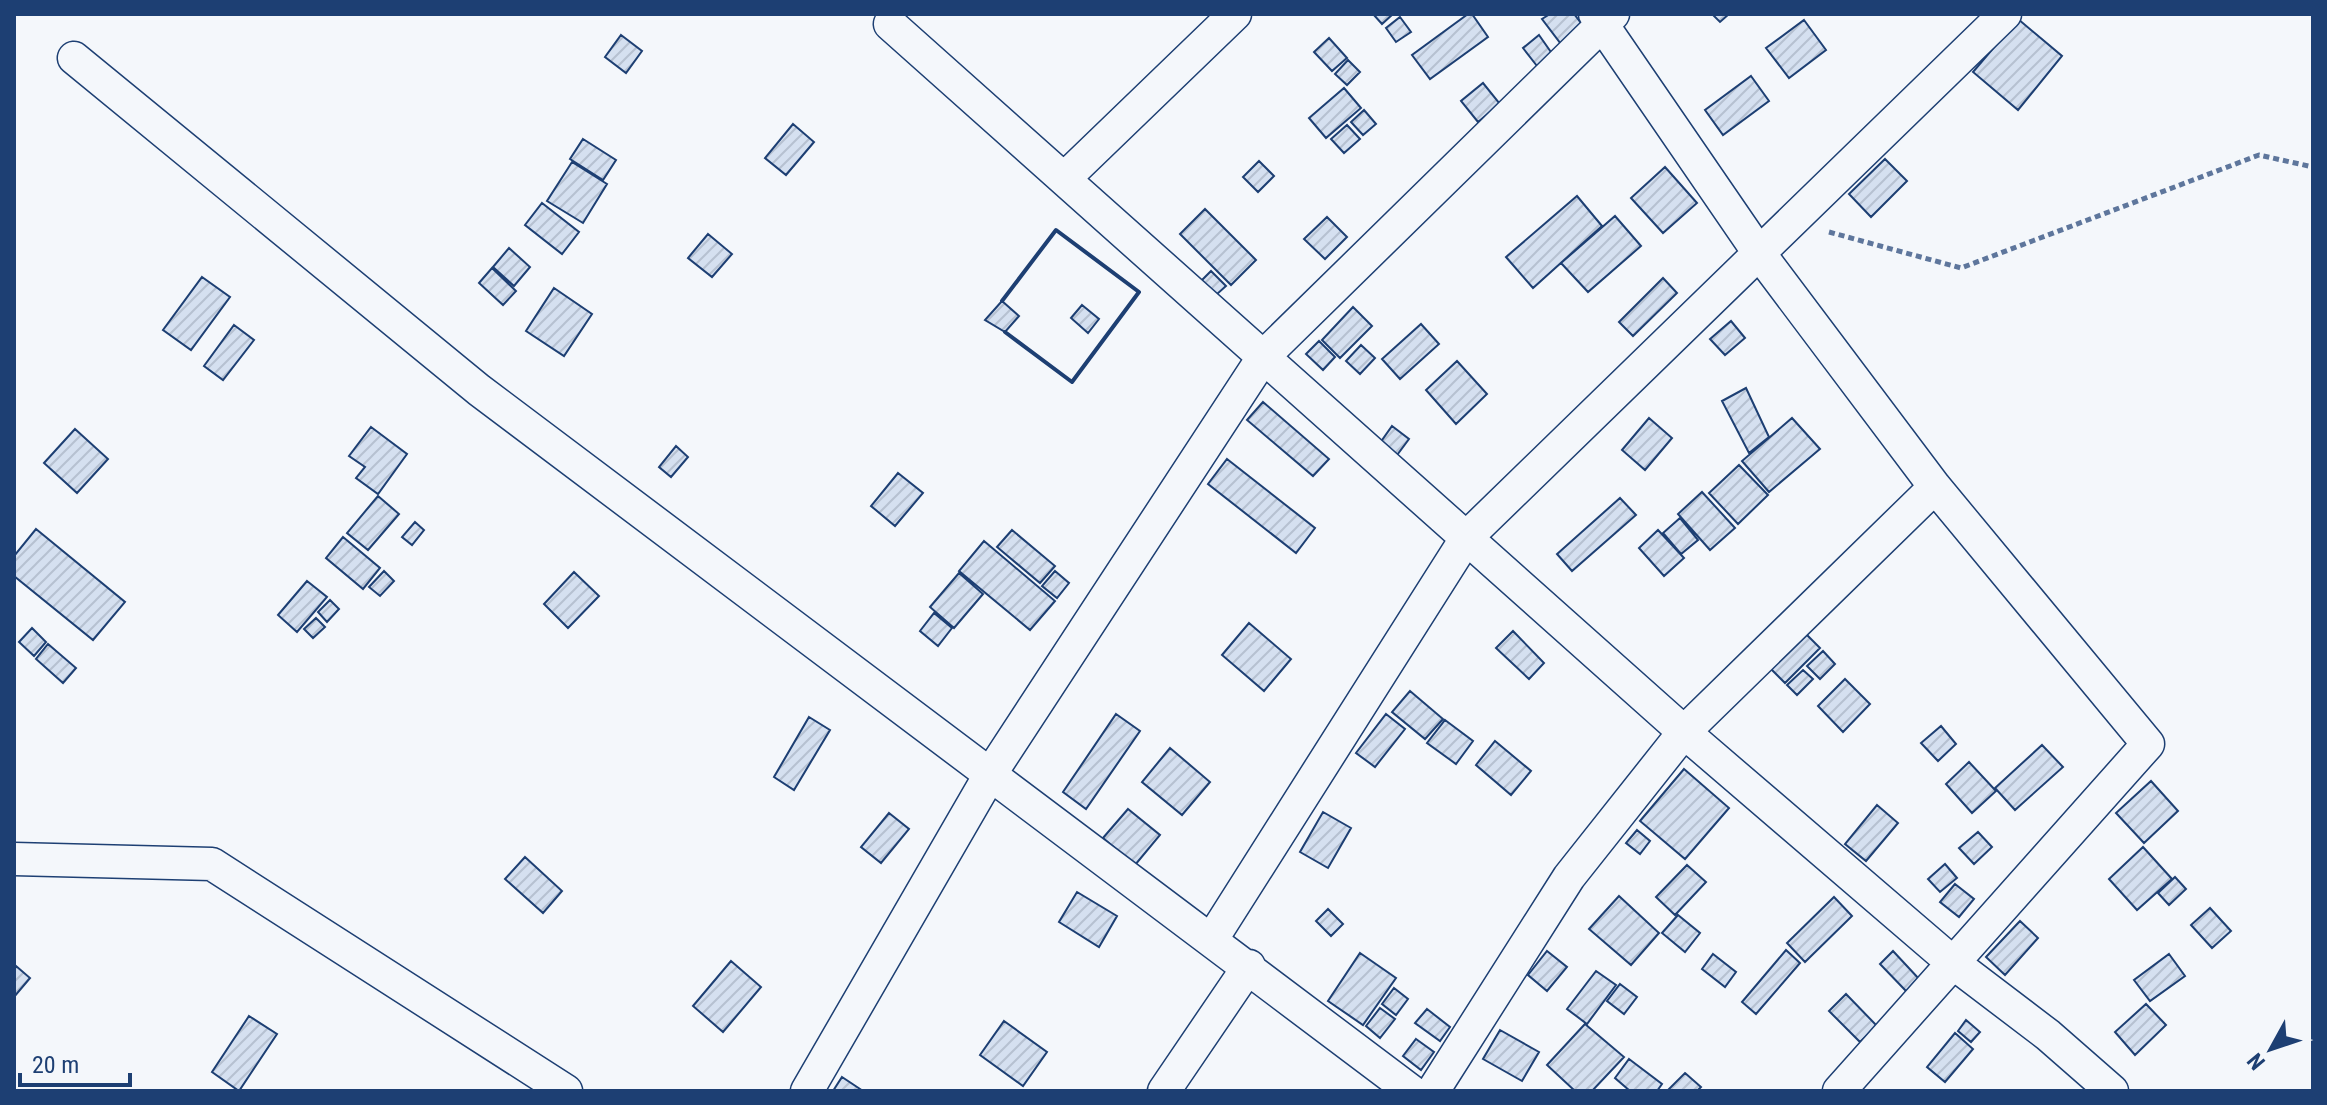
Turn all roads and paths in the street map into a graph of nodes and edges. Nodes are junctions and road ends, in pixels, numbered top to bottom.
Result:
1 (1235, 14) edge
2 (2005, 14) edge
3 (1603, 18) edge
4 (890, 24) dead end
5 (74, 58) dead end
6 (2313, 167) edge
7 (1065, 178) junction
8 (1791, 222) junction
9 (1759, 253) junction
10 (1264, 356) junction
11 (1935, 487) junction
12 (1467, 537) junction
13 (1684, 732) junction
14 (991, 773) junction
15 (14, 859) edge
16 (1212, 939) junction
17 (1952, 962) junction
18 (1249, 966) junction
19 (566, 1091) edge
20 (807, 1091) edge
21 (1164, 1091) edge
22 (1411, 1091) edge
23 (1433, 1091) edge
24 (1839, 1091) edge
25 (2112, 1091) edge

1 - 7 street
2 - 8 street
3 - 9 street
3 - 10 street
4 - 7 street
5 - 14 street
6 - 8 path
7 - 10 street
8 - 9 street
9 - 11 street
9 - 12 street
10 - 12 street
10 - 14 street
11 - 13 street
11 - 17 street
12 - 13 street
12 - 16 street
13 - 17 street
13 - 23 street
14 - 16 street
14 - 20 street
15 - 19 street
16 - 18 street
17 - 24 street
17 - 25 street
18 - 21 street
18 - 22 street

